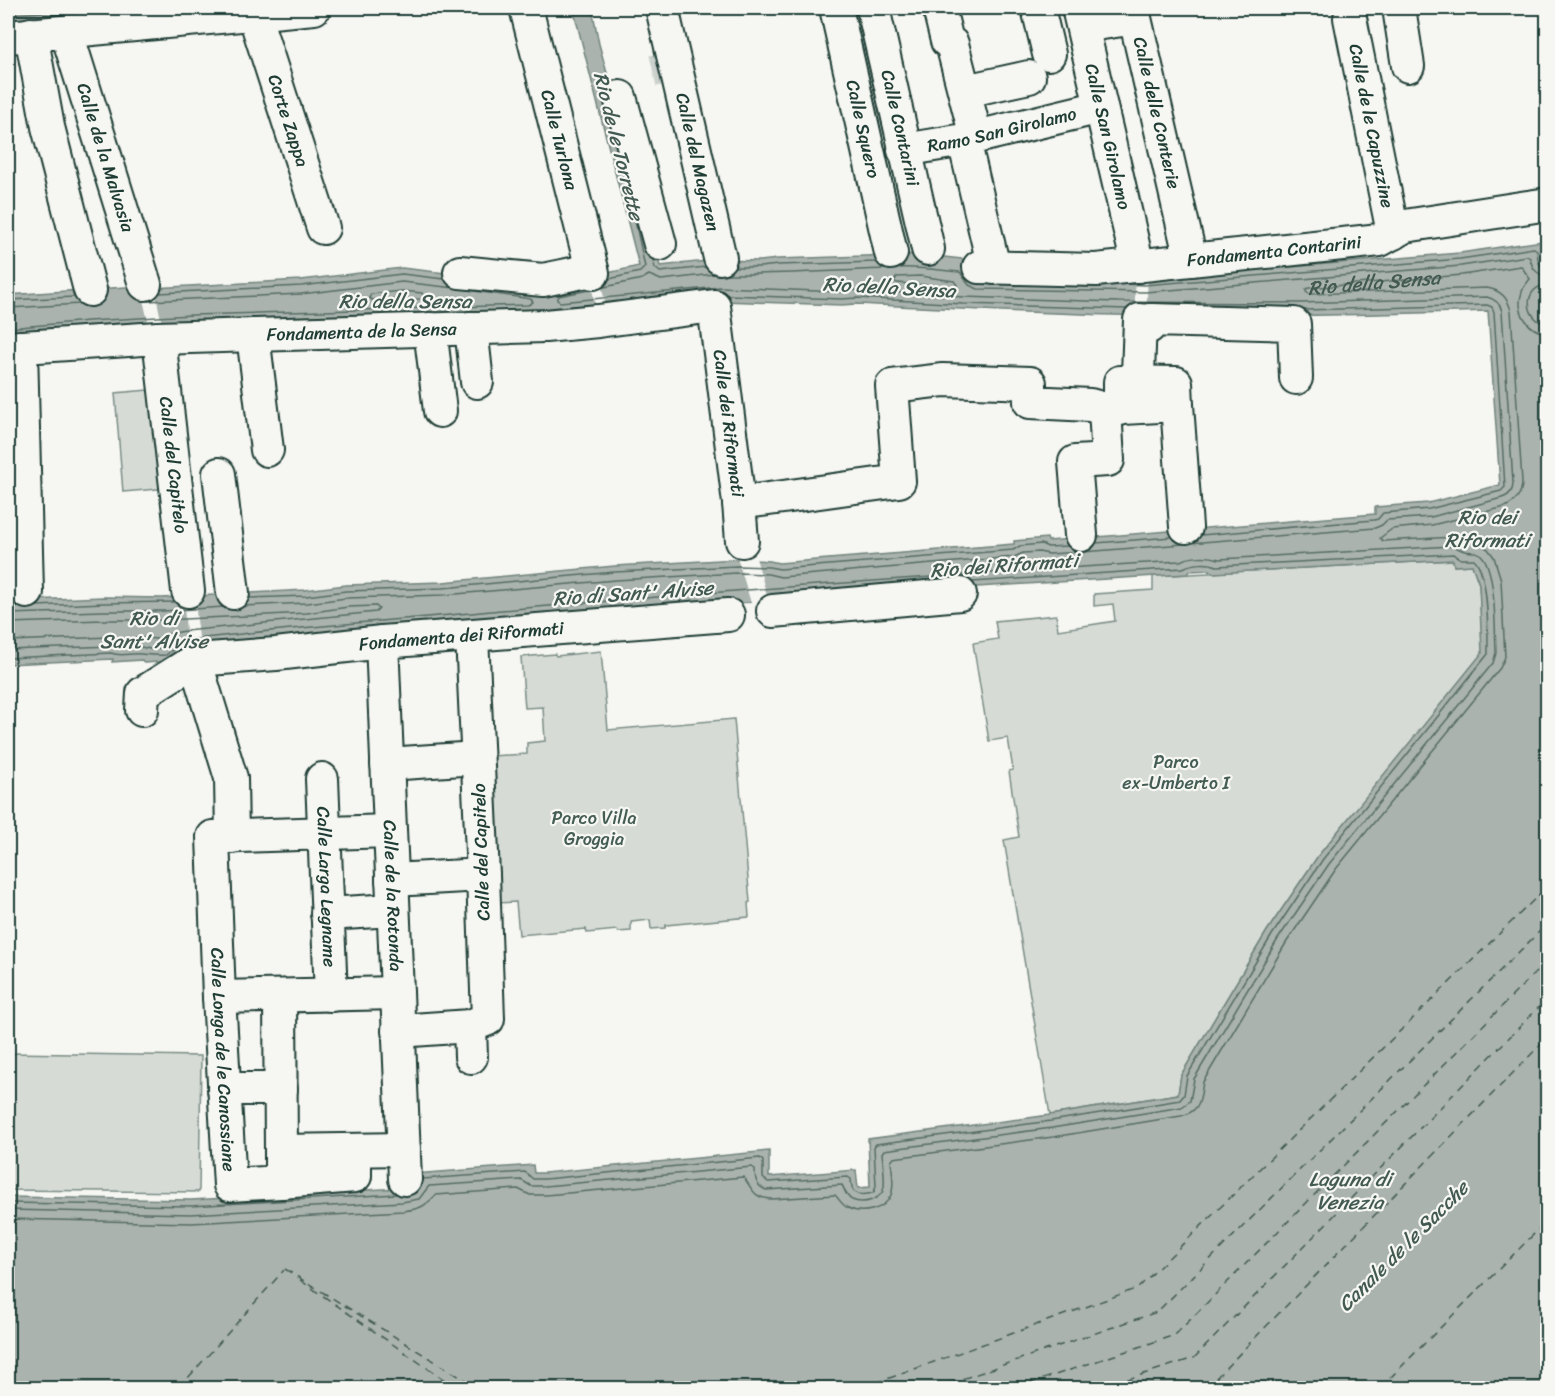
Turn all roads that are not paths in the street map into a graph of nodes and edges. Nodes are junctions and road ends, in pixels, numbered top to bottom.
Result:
1 (314, 8) edge
2 (526, 8) edge
3 (662, 8) edge
4 (836, 8) edge
5 (873, 8) edge
6 (939, 8) edge
7 (1038, 8) edge
8 (254, 14) junction
9 (1366, 15) edge
10 (1080, 17) edge
11 (69, 31) junction
12 (19, 35) edge
13 (1049, 54) dead end
14 (1408, 66) dead end
15 (1029, 77) dead end
16 (965, 91) junction
17 (620, 97) dead end
18 (1101, 107) junction
19 (970, 139) junction
20 (904, 150) junction
21 (1548, 204) edge
22 (324, 228) dead end
23 (1393, 233) junction
24 (660, 244) dead end
25 (928, 249) dead end
26 (891, 253) dead end
27 (720, 258) dead end
28 (1191, 260) junction
29 (1138, 266) junction
30 (460, 272) dead end
31 (145, 284) dead end
32 (90, 290) dead end
33 (714, 306) joint
34 (471, 328) junction
35 (430, 329) junction
36 (253, 335) junction
37 (158, 338) junction
38 (14, 347) edge
39 (1138, 374) dead end
40 (1288, 374) dead end
41 (477, 382) dead end
42 (1113, 409) junction
43 (440, 411) dead end
44 (267, 450) dead end
45 (219, 474) dead end
46 (739, 503) junction
47 (225, 523) junction
48 (181, 526) junction
49 (1186, 526) dead end
50 (1089, 529) dead end
51 (742, 541) dead end
52 (188, 591) dead end
53 (27, 592) dead end
54 (233, 593) dead end
55 (960, 594) dead end
56 (773, 611) dead end
57 (728, 615) dead end
58 (472, 636) junction
59 (382, 642) junction
60 (195, 660) junction
61 (142, 710) dead end
62 (477, 759) junction
63 (387, 764) junction
64 (322, 778) dead end
65 (389, 831) junction
66 (324, 834) junction
67 (223, 837) junction
68 (483, 875) junction
69 (392, 895) junction
70 (327, 914) junction
71 (397, 993) junction
72 (331, 995) junction
73 (280, 996) junction
74 (219, 997) junction
75 (470, 1026) junction
76 (398, 1031) junction
77 (471, 1057) dead end
78 (224, 1089) junction
79 (281, 1089) junction
80 (281, 1150) junction
81 (355, 1150) junction
82 (281, 1182) junction

1 - 8 street
2 - 30 street, Calle Turlona
3 - 27 street, Calle del Magazen
4 - 26 street, Calle Squero
5 - 20 street, Calle Contarini
6 - 16 street
7 - 13 street
8 - 11 street
8 - 22 street, Corte Zappa
9 - 14 street
9 - 23 street, Calle de le Capuzzine
10 - 18 street, Calle San Girolamo
10 - 28 street, Calle delle Conterie
11 - 12 street
11 - 31 street, Calle de la Malvasia
12 - 32 street
15 - 16 street
16 - 19 street
17 - 24 street
18 - 19 street, Ramo San Girolamo
18 - 29 street, Calle San Girolamo
19 - 20 street, Ramo San Girolamo
19 - 29 street, Fondamenta Contarini
20 - 25 street, Calle Contarini
21 - 23 street, Fondamenta Contarini
23 - 28 street, Fondamenta Contarini
28 - 29 street, Fondamenta Contarini
33 - 34 street, Fondamenta de la Sensa
33 - 46 street, Calle dei Riformati
34 - 35 street, Fondamenta de la Sensa
34 - 41 street
35 - 36 street, Fondamenta de la Sensa
35 - 43 street
36 - 37 street, Fondamenta de la Sensa
36 - 44 street
37 - 38 street, Fondamenta de la Sensa
37 - 48 street, Calle del Capitelo
38 - 53 street
39 - 40 street
42 - 46 street
42 - 49 street
42 - 50 street
45 - 47 street
46 - 51 street, Calle dei Riformati
47 - 48 street
47 - 54 street
48 - 52 street, Calle del Capitelo
55 - 56 street
57 - 58 street, Fondamenta dei Riformati
58 - 59 street, Fondamenta dei Riformati
58 - 62 street, Calle del Capitelo
59 - 60 street, Fondamenta dei Riformati
59 - 63 street, Calle de la Rotonda
60 - 61 street
60 - 67 street, Calle Longa de le Canossiane
62 - 63 street
62 - 68 street, Calle del Capitelo
63 - 65 street, Calle de la Rotonda
64 - 66 street, Calle Larga Legname
65 - 66 street
65 - 69 street, Calle de la Rotonda
66 - 67 street
66 - 70 street, Calle Larga Legname
67 - 74 street, Calle Longa de le Canossiane
68 - 69 street
68 - 75 street, Calle del Capitelo
69 - 70 street
69 - 71 street, Calle de la Rotonda
70 - 72 street, Calle Larga Legname
71 - 72 street
71 - 76 street, Calle de la Rotonda
72 - 73 street
73 - 74 street
73 - 79 street
74 - 78 street, Calle Longa de le Canossiane
75 - 76 street
75 - 77 street
76 - 81 street, Calle de la Rotonda
78 - 79 street
78 - 82 street, Calle Longa de le Canossiane
79 - 80 street
80 - 81 street
80 - 82 street
81 - 82 street

